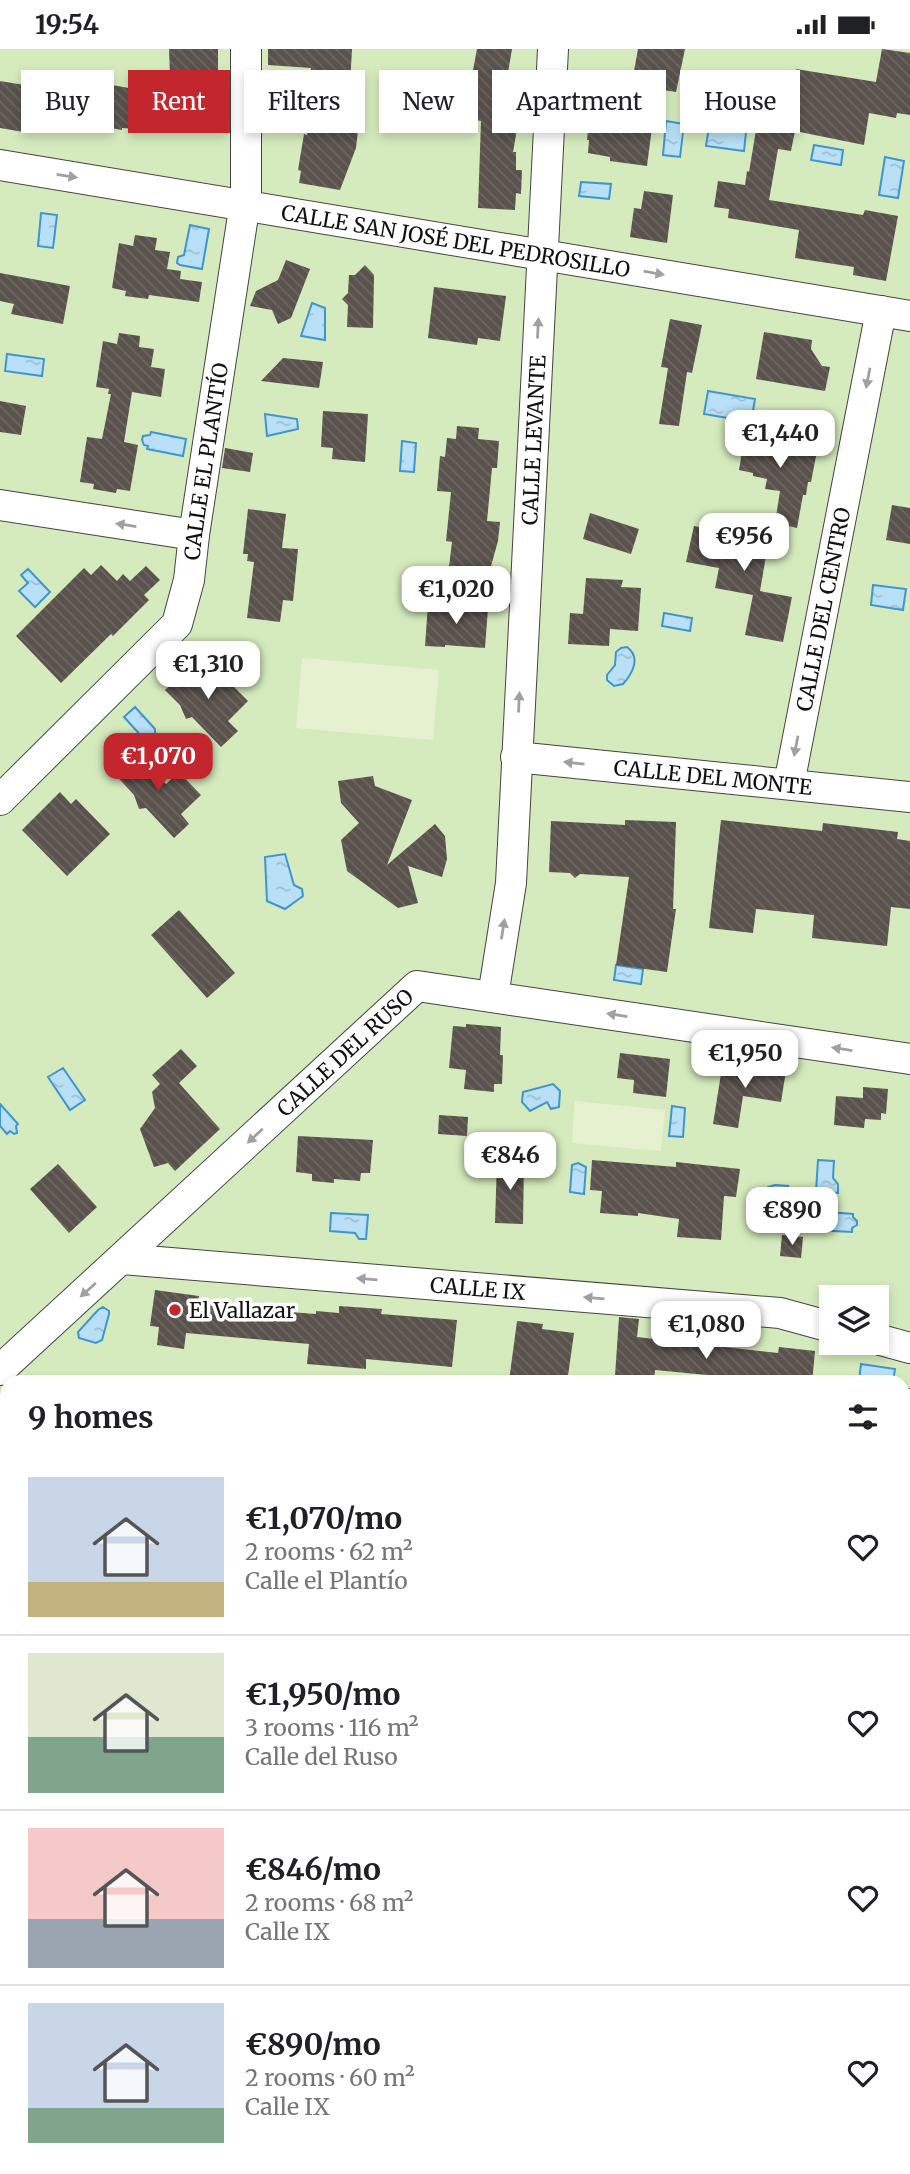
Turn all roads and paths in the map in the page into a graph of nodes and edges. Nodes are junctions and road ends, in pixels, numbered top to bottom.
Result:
1 (246, 49) edge
2 (552, 49) edge
3 (0, 165) edge
4 (245, 204) junction
5 (542, 254) junction
6 (881, 311) junction
7 (910, 316) edge
8 (0, 505) edge
9 (194, 535) junction
10 (516, 757) junction
11 (789, 784) junction
12 (910, 797) edge
13 (0, 800) edge
14 (493, 996) junction
15 (910, 1059) edge
16 (122, 1259) junction
17 (819, 1324) edge
18 (889, 1342) edge
19 (910, 1348) edge
20 (0, 1370) edge

1 - 4 street, CALLE EL PLANTÍO
2 - 5 street, CALLE LEVANTE
3 -> 4 street, CALLE SAN JOSÉ DEL PEDROSILLO
4 - 5 street, CALLE SAN JOSÉ DEL PEDROSILLO
4 - 9 street, CALLE EL PLANTÍO
5 -> 6 street, CALLE SAN JOSÉ DEL PEDROSILLO
10 -> 5 street, CALLE LEVANTE
6 - 7 street, CALLE SAN JOSÉ DEL PEDROSILLO
6 -> 11 street, CALLE DEL CENTRO
9 -> 8 street
9 - 13 street, CALLE EL PLANTÍO
11 -> 10 street, CALLE DEL MONTE
14 -> 10 street, CALLE LEVANTE
11 - 12 street, CALLE DEL MONTE
15 -> 14 street, CALLE DEL RUSO
14 -> 16 street, CALLE DEL RUSO
17 -> 16 street, CALLE IX
16 -> 20 street, CALLE DEL RUSO
18 - 19 street

